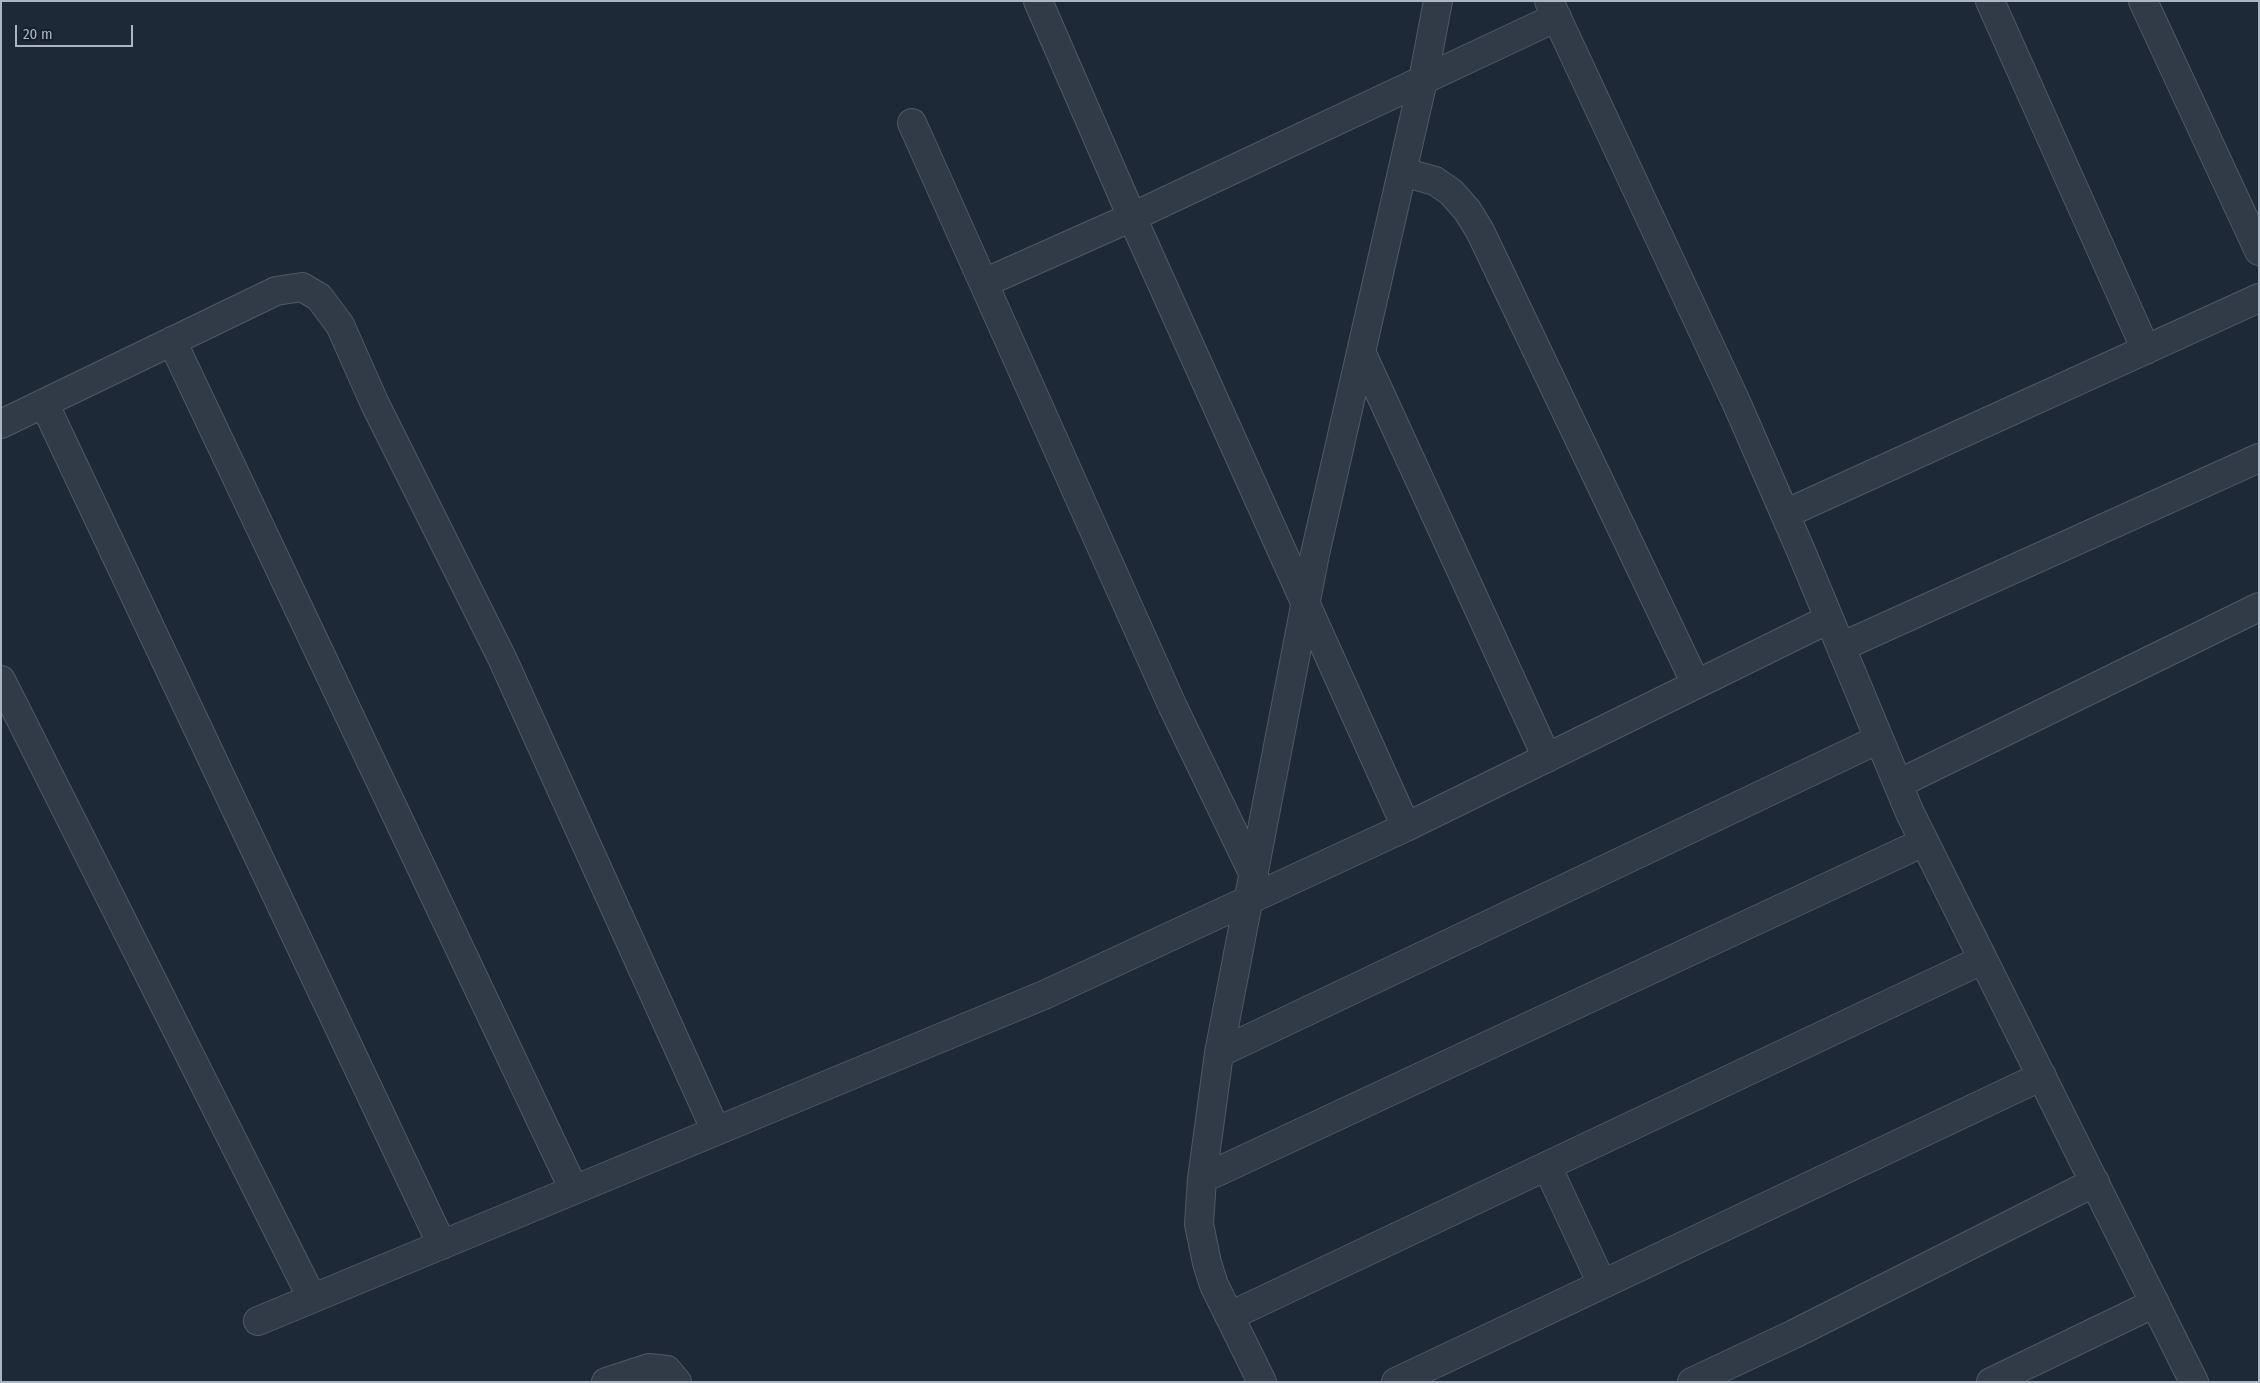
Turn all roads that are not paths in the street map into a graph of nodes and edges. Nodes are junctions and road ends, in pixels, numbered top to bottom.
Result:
1 (1038, 1) edge
2 (1438, 1) edge
3 (1990, 1) edge
4 (2143, 1) edge
5 (1553, 9) edge
6 (1423, 80) junction
7 (912, 123) dead end
8 (1403, 172) junction
9 (1132, 217) junction
10 (2259, 251) edge
11 (984, 283) junction
12 (2259, 298) edge
13 (172, 341) junction
14 (2146, 350) junction
15 (1362, 354) junction
16 (44, 403) junction
17 (1, 424) edge
18 (2259, 458) edge
19 (1785, 514) junction
20 (1306, 602) junction
21 (2259, 607) edge
22 (1829, 619) junction
23 (1841, 647) junction
24 (1, 680) edge
25 (1696, 684) junction
26 (1880, 739) junction
27 (1547, 758) junction
28 (1898, 784) junction
29 (1406, 826) junction
30 (1924, 842) junction
31 (1254, 875) junction
32 (1248, 901) junction
33 (1982, 960) junction
34 (1219, 1053) junction
35 (2042, 1076) junction
36 (716, 1131) junction
37 (1547, 1166) junction
38 (1202, 1179) junction
39 (2095, 1182) junction
40 (574, 1190) junction
41 (442, 1245) junction
42 (1602, 1284) junction
43 (312, 1298) junction
44 (2156, 1303) junction
45 (1230, 1316) junction
46 (258, 1321) dead end
47 (606, 1382) edge
48 (677, 1382) edge
49 (1262, 1382) edge
50 (1396, 1382) edge
51 (1692, 1382) edge
52 (1991, 1382) edge
53 (2194, 1382) edge

1 - 9 street
2 - 6 street
3 - 14 street
4 - 10 street
5 - 6 street
5 - 19 street
6 - 8 street
6 - 9 street
7 - 11 street
8 - 15 street
8 - 25 street
9 - 11 street
9 - 20 street
11 - 31 street
12 - 14 street
13 - 16 street
13 - 36 street
13 - 40 street
14 - 19 street
15 - 20 street
15 - 27 street
16 - 17 street
16 - 41 street
18 - 23 street
19 - 22 street
20 - 29 street
20 - 31 street
21 - 28 street
22 - 23 street
22 - 25 street
23 - 26 street
24 - 43 street
25 - 27 street
26 - 28 street
26 - 34 street
27 - 29 street
28 - 30 street
29 - 32 street
30 - 33 street
30 - 38 street
31 - 32 street
32 - 34 street
32 - 36 street
33 - 35 street
33 - 37 street
34 - 38 street
35 - 39 street
35 - 42 street
36 - 40 street
37 - 42 street
37 - 45 street
38 - 45 street
39 - 44 street
39 - 51 street
40 - 41 street
41 - 43 street
42 - 50 street
43 - 46 street
44 - 52 street
44 - 53 street
45 - 49 street
47 - 48 street

